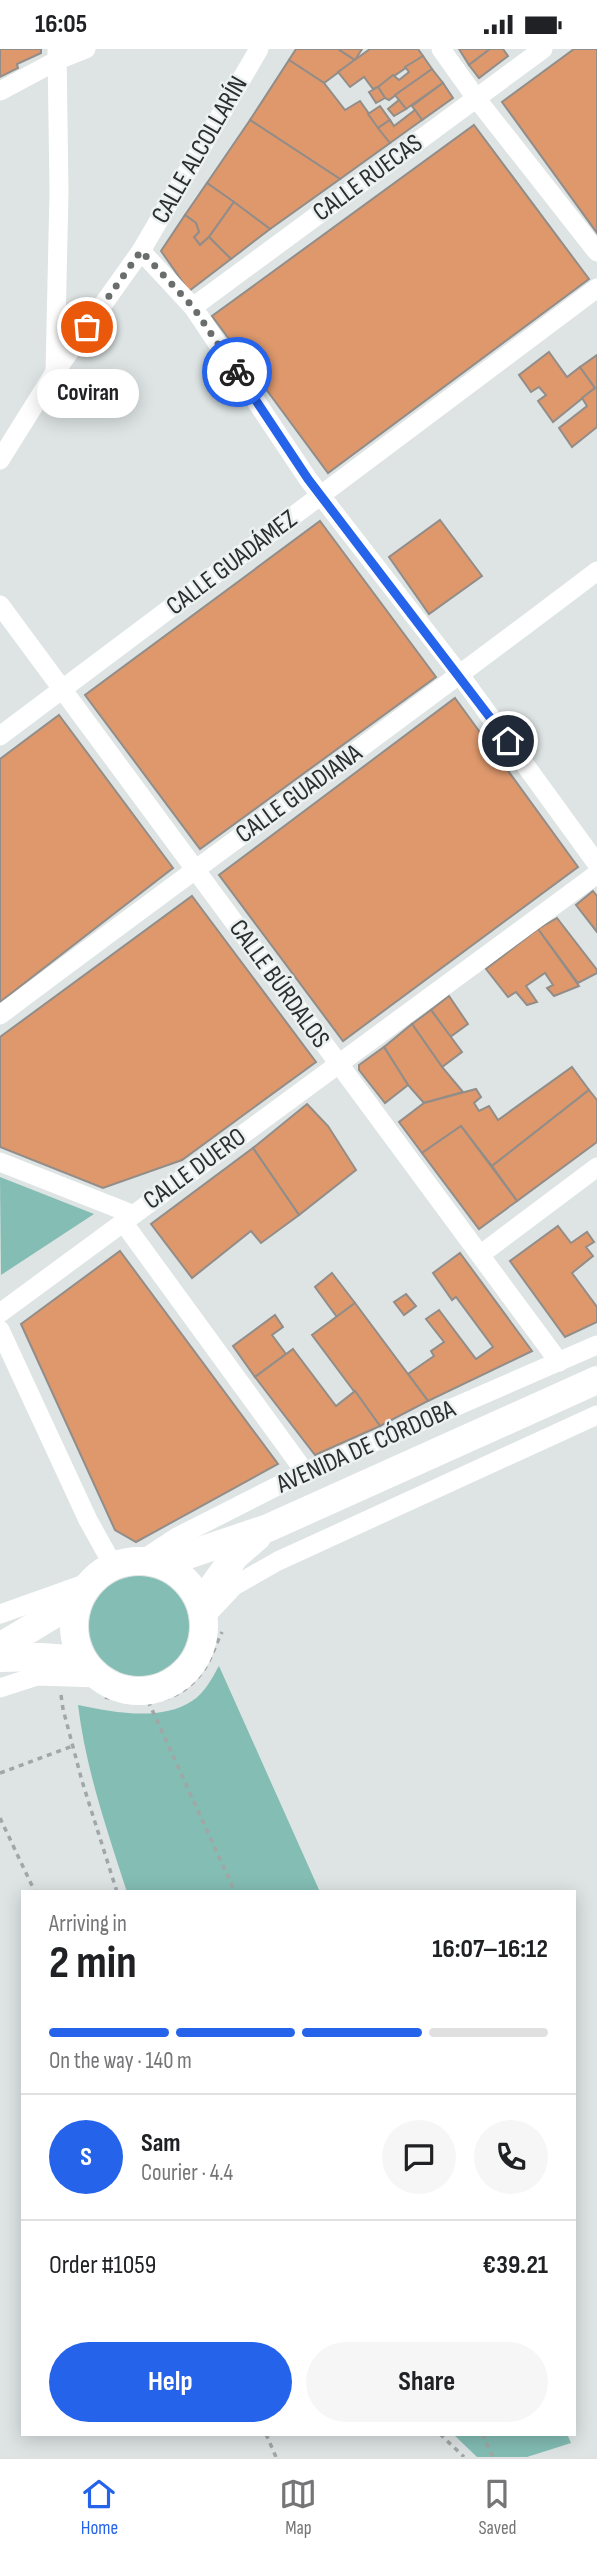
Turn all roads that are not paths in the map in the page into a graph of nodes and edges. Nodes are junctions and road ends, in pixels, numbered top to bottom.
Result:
1 (86, 49) edge
2 (259, 49) edge
3 (441, 49) edge
4 (543, 49) edge
5 (57, 55) edge
6 (0, 91) edge
7 (476, 98) junction
8 (141, 251) junction
9 (597, 253) edge
10 (597, 288) edge
11 (193, 307) junction
12 (55, 372) junction
13 (0, 460) edge
14 (321, 496) junction
15 (597, 571) edge
16 (0, 605) edge
17 (460, 675) junction
18 (64, 690) junction
19 (0, 736) edge
20 (597, 864) edge
21 (195, 870) junction
22 (597, 874) edge
23 (0, 1016) edge
24 (340, 1065) junction
25 (0, 1162) edge
26 (597, 1167) edge
27 (127, 1218) junction
28 (480, 1255) junction
29 (0, 1313) edge
30 (0, 1330) edge
31 (597, 1345) edge
32 (559, 1363) junction
33 (597, 1380) edge
34 (597, 1415) edge
35 (305, 1472) junction
36 (268, 1528) junction
37 (151, 1562) junction
38 (113, 1565) junction
39 (84, 1591) junction
40 (0, 1614) edge
41 (209, 1617) junction
42 (0, 1647) edge
43 (0, 1658) edge
44 (92, 1678) junction
45 (0, 1688) edge

1 - 5 street
2 - 8 street, CALLE ALCOLLARÍN
3 - 7 street
4 - 7 street, CALLE RUECAS
5 - 6 street
5 - 12 street
7 - 9 street
7 - 11 street, CALLE RUECAS
8 - 11 street
8 - 12 street, CALLE ALCOLLARÍN
10 - 14 street, CALLE GUADÁMEZ
11 - 14 street
12 - 13 street, CALLE ALCOLLARÍN
14 - 17 street
14 - 18 street, CALLE GUADÁMEZ
15 - 17 street, CALLE GUADIANA
16 - 18 street, CALLE BÚRDALOS
17 - 20 street
17 - 21 street, CALLE GUADIANA
18 - 19 street, CALLE GUADÁMEZ
18 - 21 street, CALLE BÚRDALOS
21 - 23 street, CALLE GUADIANA
21 - 24 street, CALLE BÚRDALOS
22 - 24 street, CALLE DUERO
24 - 27 street, CALLE DUERO
24 - 28 street, CALLE BÚRDALOS
25 - 27 street, CALLE DUERO
26 - 28 street
27 - 29 street
27 - 35 street
28 - 32 street, CALLE BÚRDALOS
30 - 38 street
31 - 32 street, AVENIDA DE CÓRDOBA
32 - 35 street, AVENIDA DE CÓRDOBA
33 - 36 street, AVENIDA DE CÓRDOBA
34 - 41 street
35 - 37 street, AVENIDA DE CÓRDOBA
36 - 37 street, AVENIDA DE CÓRDOBA
36 - 41 street, AVENIDA DE CÓRDOBA
37 - 38 street
37 - 41 street
38 - 39 street
39 - 40 street
39 - 42 street
39 - 44 street
41 - 44 street
43 - 44 street
44 - 45 street

